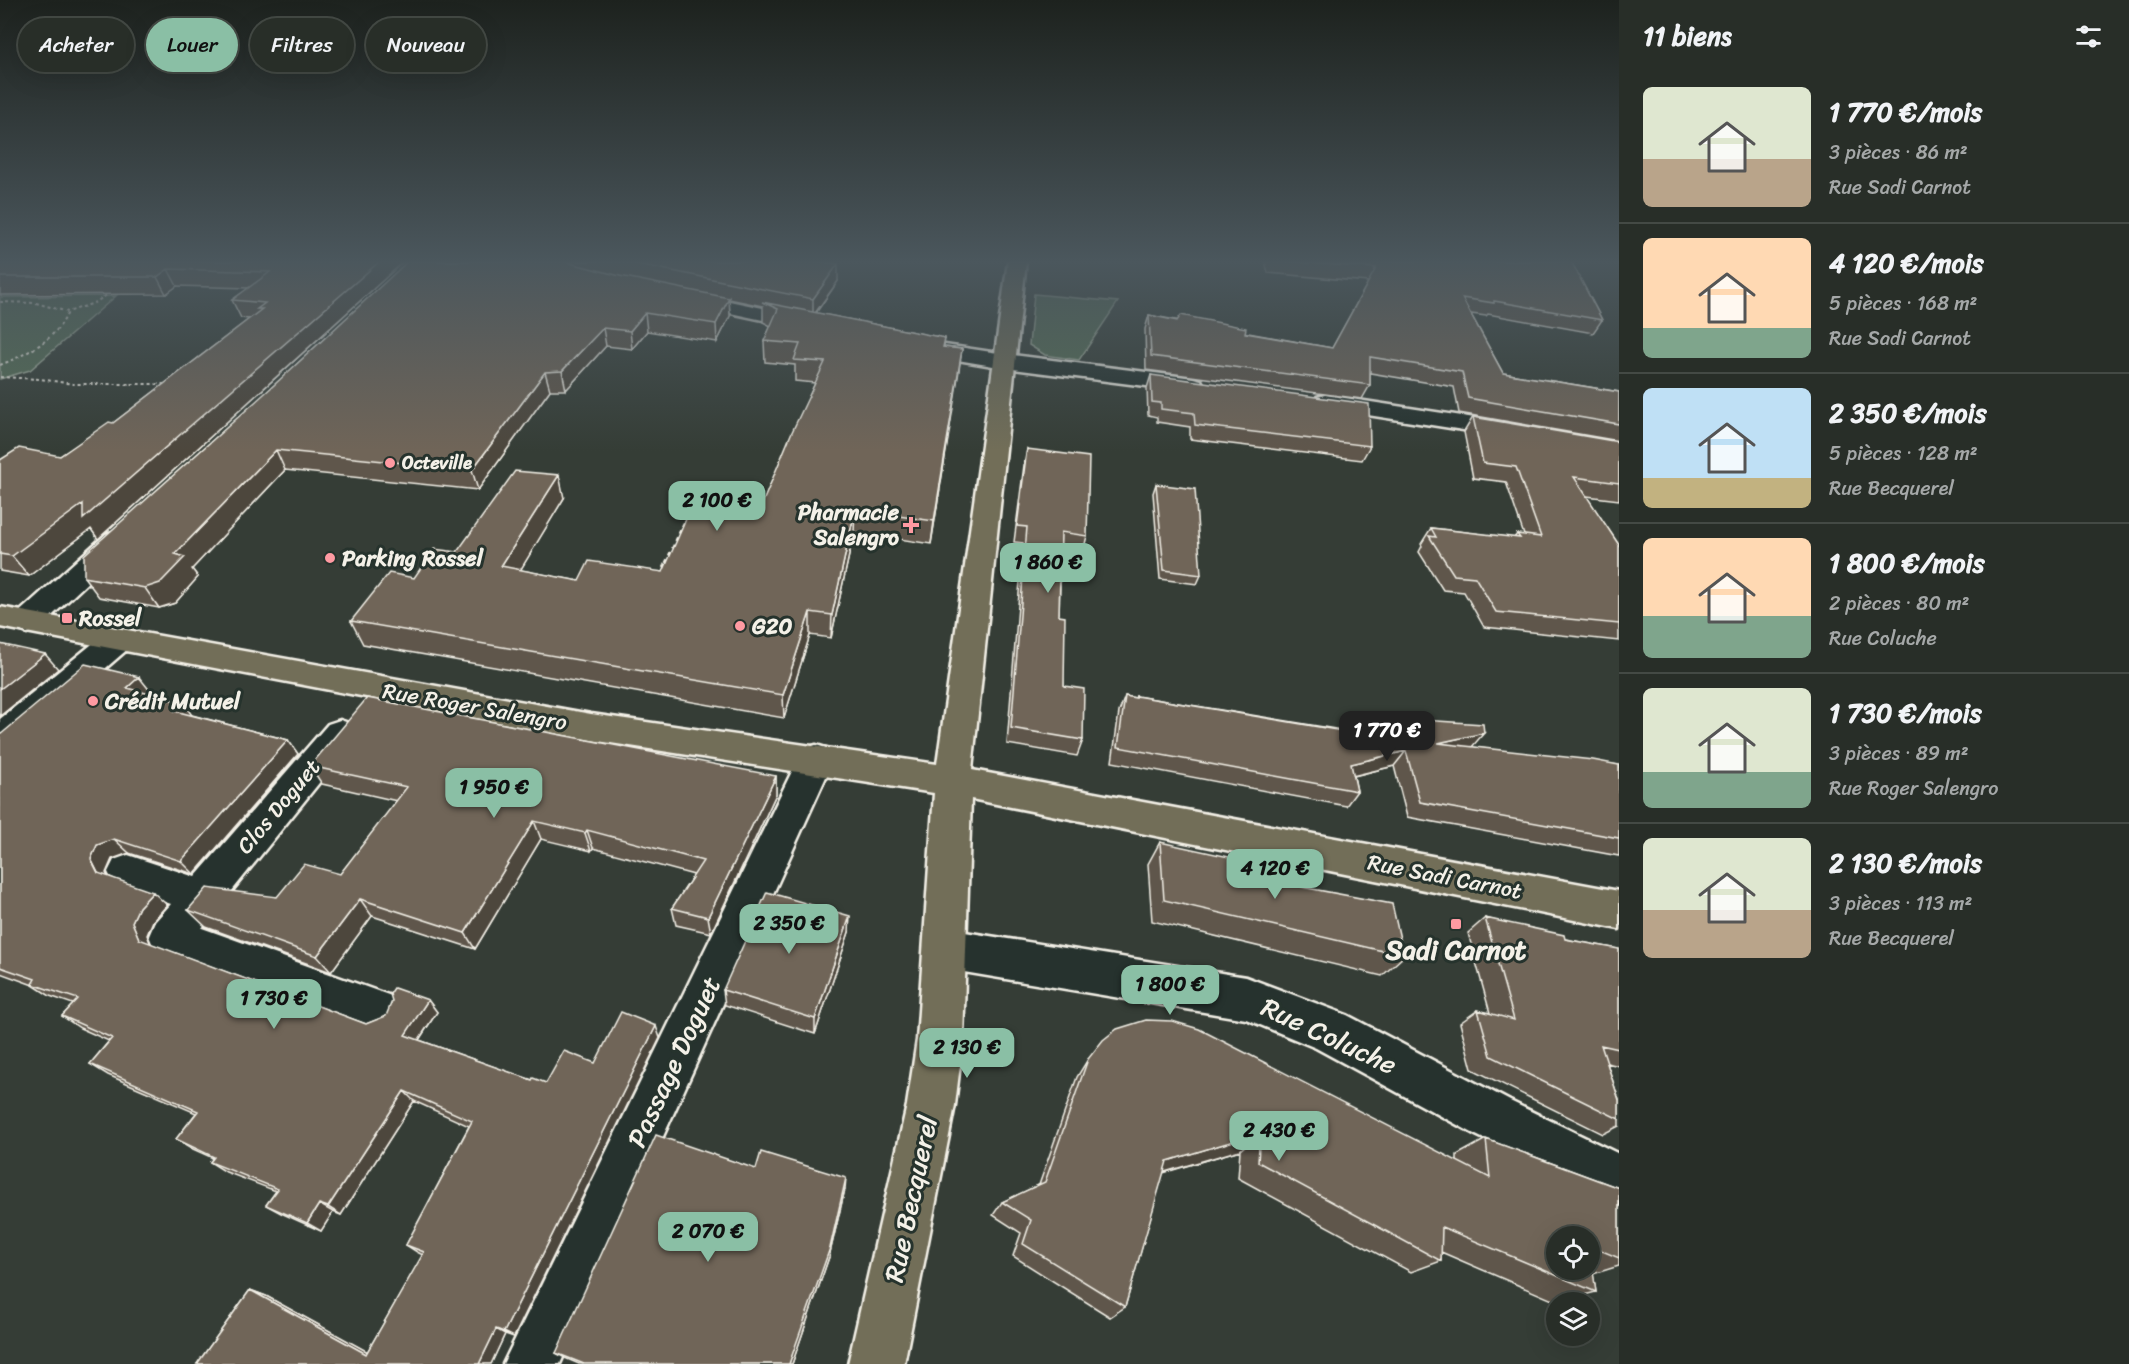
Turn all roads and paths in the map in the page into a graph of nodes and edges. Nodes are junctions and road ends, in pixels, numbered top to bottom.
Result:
1 (62, 325) edge
2 (814, 325) edge
3 (1009, 325) edge
4 (821, 326) edge
5 (901, 343) edge
6 (1005, 361) junction
7 (0, 365) edge
8 (0, 377) edge
9 (178, 386) edge
10 (1211, 387) edge
11 (1302, 399) edge
12 (1540, 436) edge
13 (693, 504) edge
14 (136, 522) edge
15 (659, 578) edge
16 (14, 619) edge
17 (118, 640) junction
18 (378, 688) junction
19 (0, 739) edge
20 (816, 759) junction
21 (953, 781) junction
22 (128, 872) dead end
23 (202, 897) junction
24 (1619, 910) edge
25 (946, 949) junction
26 (378, 1012) dead end
27 (1619, 1180) edge
28 (531, 1364) edge
29 (876, 1364) edge

1 - 7 path
2 - 4 street
3 - 6 main road, Rue Becquerel
5 - 6 street
6 - 10 street
6 - 21 main road, Rue Becquerel
8 - 9 path
11 - 12 street
13 - 15 path
14 - 16 street
16 - 17 main road, Rue Roger Salengro
17 - 18 main road, Rue Roger Salengro
17 - 19 street
18 - 20 main road, Rue Roger Salengro
18 - 23 street, Clos Doguet
20 - 21 main road, Rue Roger Salengro
20 - 28 street, Passage Doguet
21 - 24 main road, Rue Sadi Carnot
21 - 25 main road, Rue Becquerel
22 - 23 street
23 - 26 street, Clos Doguet
25 - 27 street, Rue Coluche
25 - 29 main road, Rue Becquerel

